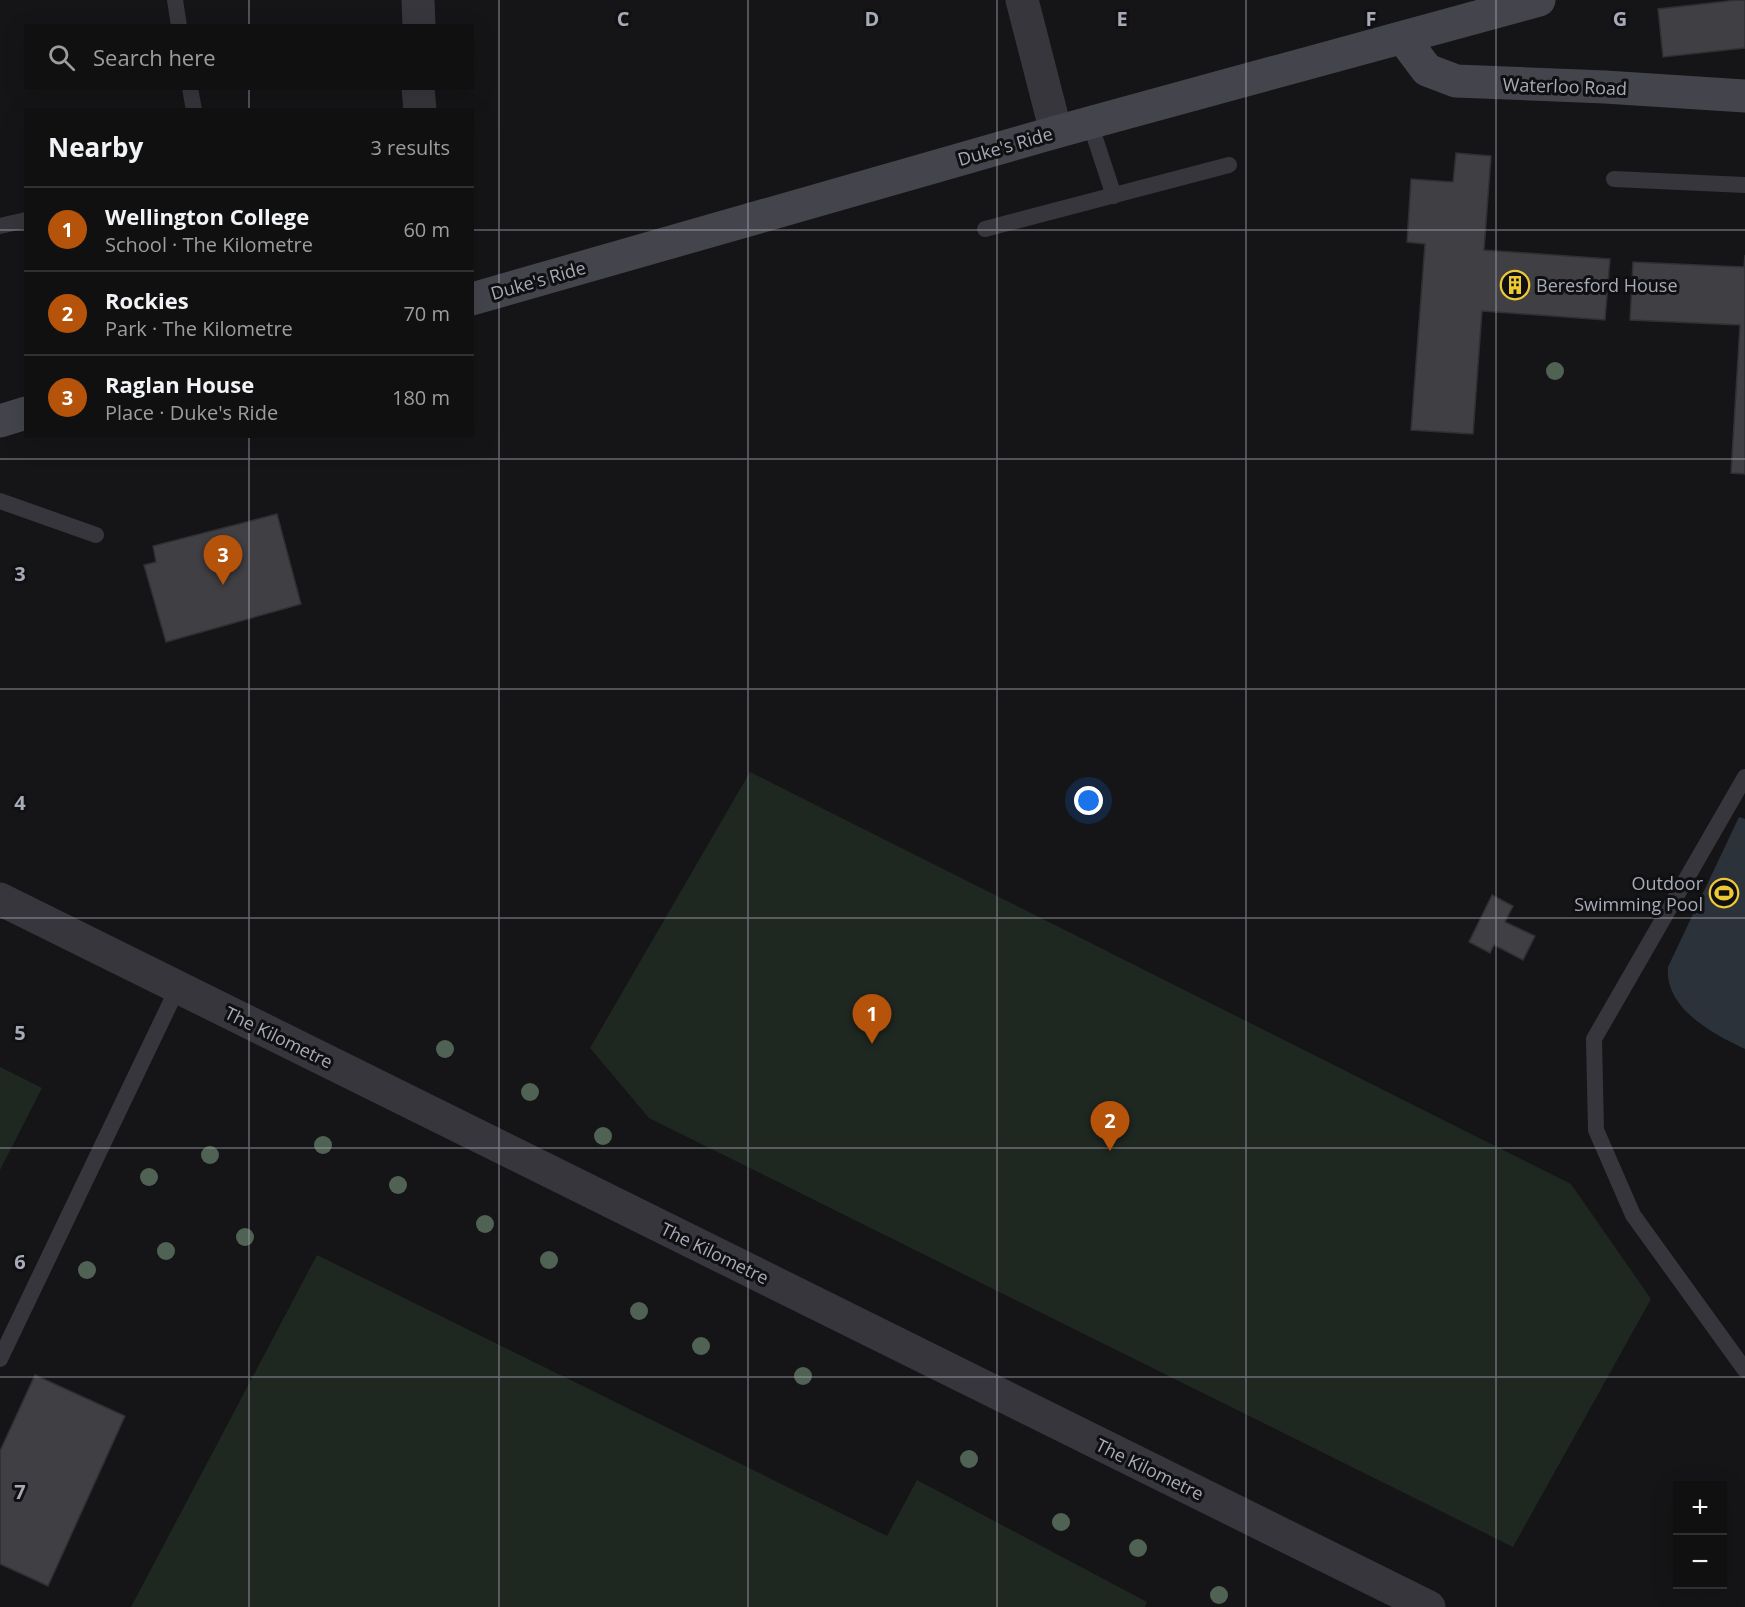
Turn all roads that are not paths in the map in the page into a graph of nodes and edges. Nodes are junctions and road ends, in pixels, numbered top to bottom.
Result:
1 (175, 0) edge
2 (418, 0) edge
3 (1022, 0) edge
4 (1539, 0) edge
5 (179, 24) edge
6 (419, 24) edge
7 (1403, 38) junction
8 (190, 90) edge
9 (418, 90) edge
10 (1745, 96) edge
11 (194, 108) edge
12 (420, 108) edge
13 (1090, 123) junction
14 (1056, 132) junction
15 (1229, 165) dead end
16 (1614, 179) dead end
17 (1745, 185) edge
18 (1114, 196) junction
19 (24, 220) edge
20 (0, 226) edge
21 (985, 229) dead end
22 (474, 298) edge
23 (24, 414) edge
24 (0, 421) edge
25 (0, 501) edge
26 (96, 535) dead end
27 (1745, 777) edge
28 (0, 899) edge
29 (178, 987) junction
30 (0, 1359) edge
31 (1745, 1370) edge
32 (1429, 1607) edge

1 - 5 lane
2 - 6 street
3 - 14 street
4 - 7 main road, Duke's Ride
7 - 10 main road, Waterloo Road
7 - 13 main road, Duke's Ride
8 - 11 lane
9 - 12 street
13 - 14 main road, Duke's Ride
13 - 18 lane
14 - 22 main road, Duke's Ride
15 - 18 lane
16 - 17 lane
18 - 21 lane
19 - 20 lane
23 - 24 main road
25 - 26 lane
27 - 31 lane
28 - 29 street, The Kilometre
29 - 30 lane
29 - 32 street, The Kilometre

